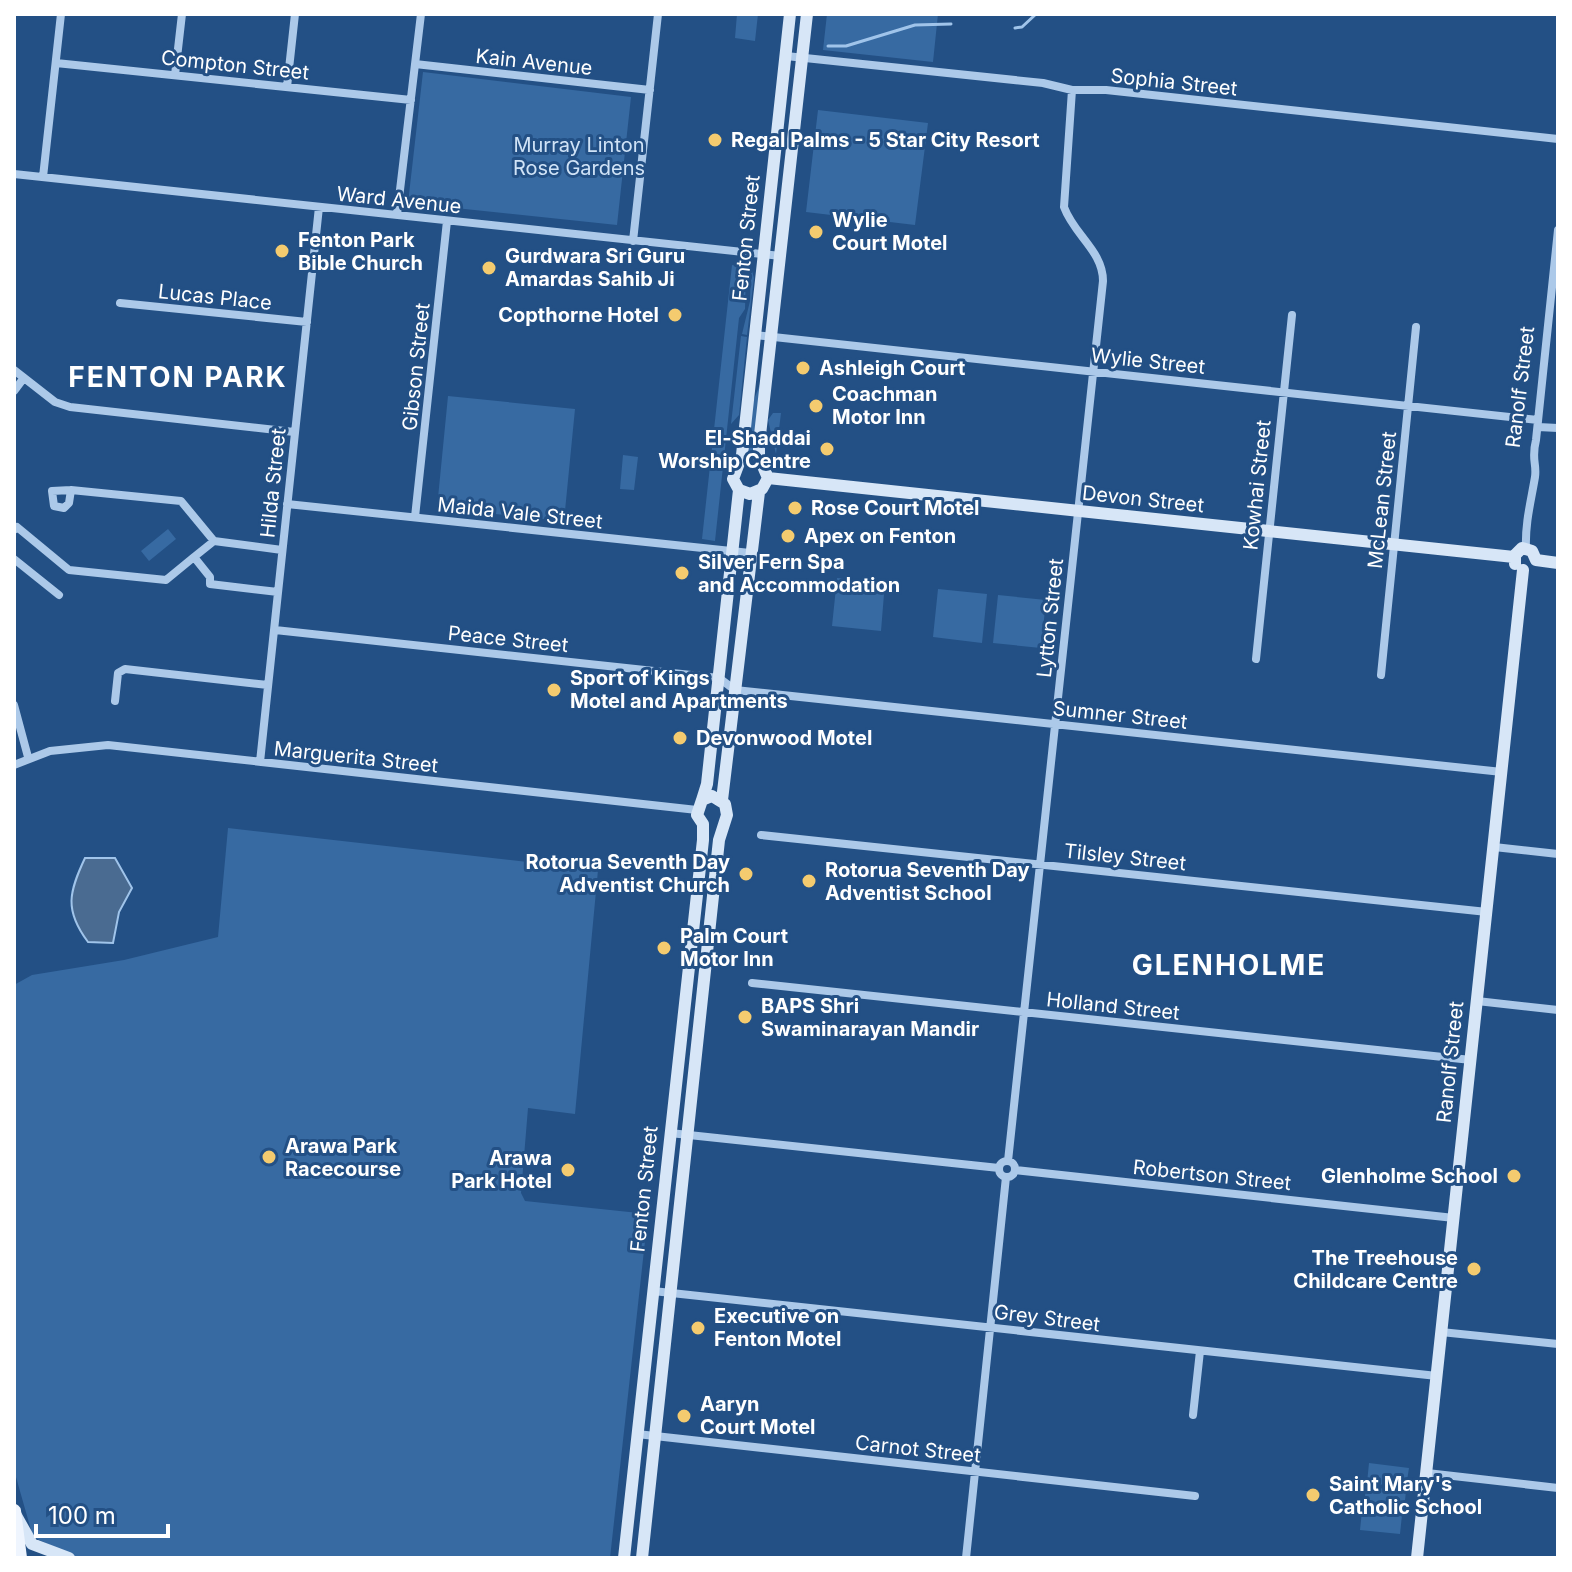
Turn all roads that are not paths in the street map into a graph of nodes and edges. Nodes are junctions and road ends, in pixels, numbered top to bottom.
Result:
1 (61, 14) edge
2 (182, 14) edge
3 (295, 14) edge
4 (421, 14) edge
5 (658, 14) edge
6 (790, 14) edge
7 (807, 14) edge
8 (786, 56) junction
9 (802, 58) junction
10 (56, 63) junction
11 (415, 64) junction
12 (175, 75) junction
13 (287, 87) junction
14 (650, 90) junction
15 (1072, 90) junction
16 (411, 100) junction
17 (1558, 139) edge
18 (14, 174) edge
19 (43, 177) junction
20 (319, 207) junction
21 (397, 215) junction
22 (447, 221) junction
23 (1558, 230) edge
24 (633, 241) junction
25 (764, 255) junction
26 (781, 256) junction
27 (1555, 284) edge
28 (120, 303) dead end
29 (1292, 315) dead end
30 (307, 322) junction
31 (1416, 327) dead end
32 (755, 335) junction
33 (772, 337) junction
34 (14, 370) edge
35 (1093, 371) junction
36 (23, 379) junction
37 (14, 391) edge
38 (1283, 392) junction
39 (1407, 405) junction
40 (1538, 423) junction
41 (1558, 428) edge
42 (294, 432) junction
43 (763, 465) junction
44 (737, 466) junction
45 (768, 478) junction
46 (71, 490) dead end
47 (739, 490) junction
48 (759, 492) junction
49 (287, 504) junction
50 (1078, 512) junction
51 (415, 517) junction
52 (15, 528) edge
53 (1268, 532) junction
54 (214, 541) junction
55 (1393, 545) junction
56 (1526, 548) junction
57 (282, 550) junction
58 (734, 552) junction
59 (750, 553) junction
60 (194, 557) junction
61 (1514, 557) junction
62 (14, 559) edge
63 (1536, 560) junction
64 (1558, 563) edge
65 (1523, 570) junction
66 (278, 592) junction
67 (59, 595) dead end
68 (275, 630) junction
69 (1256, 659) dead end
70 (1381, 675) dead end
71 (719, 678) junction
72 (268, 685) junction
73 (735, 690) junction
74 (115, 701) dead end
75 (14, 705) edge
76 (1054, 724) junction
77 (28, 757) junction
78 (260, 762) junction
79 (14, 765) edge
80 (1502, 772) junction
81 (722, 800) junction
82 (700, 805) junction
83 (703, 824) junction
84 (721, 824) junction
85 (761, 835) dead end
86 (1494, 847) junction
87 (1558, 854) edge
88 (1039, 864) junction
89 (1487, 912) junction
90 (687, 976) junction
91 (704, 978) junction
92 (752, 983) dead end
93 (1477, 1001) junction
94 (1558, 1010) edge
95 (1025, 1013) junction
96 (1471, 1060) junction
97 (670, 1133) junction
98 (687, 1136) junction
99 (1008, 1161) junction
100 (999, 1168) junction
101 (1015, 1170) junction
102 (1006, 1177) junction
103 (1454, 1218) junction
104 (653, 1291) junction
105 (670, 1293) junction
106 (992, 1328) junction
107 (1441, 1332) junction
108 (1558, 1344) edge
109 (1200, 1351) junction
110 (1437, 1376) junction
111 (1193, 1415) dead end
112 (637, 1434) junction
113 (655, 1436) junction
114 (975, 1471) junction
115 (1427, 1473) junction
116 (1558, 1488) edge
117 (1195, 1496) dead end
118 (14, 1512) edge
119 (14, 1552) edge
120 (20, 1558) edge
121 (30, 1558) edge
122 (69, 1558) edge
123 (624, 1558) edge
124 (642, 1558) edge
125 (966, 1558) edge
126 (1417, 1558) edge

1 - 10 street
2 - 12 street
3 - 13 street
4 - 11 street
5 - 14 street
6 - 8 main road, Fenton Street
7 - 9 main road, Fenton Street
8 - 9 street, Sophia Street
8 - 25 main road, Fenton Street
9 - 15 street, Sophia Street
9 - 26 main road, Fenton Street
10 - 12 street, Compton Street
10 - 19 street
11 - 14 street, Kain Avenue
11 - 16 street
12 - 13 street, Compton Street
13 - 16 street, Compton Street
14 - 24 street
15 - 17 street, Sophia Street
15 - 35 street, Lytton Street
16 - 21 street
18 - 19 street, Ward Avenue
19 - 20 street, Ward Avenue
20 - 21 street, Ward Avenue
20 - 30 street, Hilda Street
21 - 22 street, Ward Avenue
22 - 24 street, Ward Avenue
22 - 51 street, Gibson Street
23 - 27 street, Ranolf Street
24 - 25 street, Ward Avenue
25 - 26 street, Ward Avenue
25 - 32 main road, Fenton Street
26 - 33 main road, Fenton Street
27 - 40 street, Ranolf Street
28 - 30 street, Lucas Place
29 - 38 street, Kowhai Street
30 - 42 street, Hilda Street
31 - 39 street, McLean Street
32 - 33 street, Wylie Street
32 - 44 main road, Fenton Street
33 - 35 street, Wylie Street
33 - 43 main road, Fenton Street
34 - 36 street
35 - 38 street, Wylie Street
35 - 50 street, Lytton Street
36 - 37 street
36 - 42 street
38 - 39 street, Wylie Street
38 - 53 street, Kowhai Street
39 - 40 street, Wylie Street
39 - 55 street, McLean Street
40 - 41 street, Wylie Street
40 - 56 street, Ranolf Street
42 - 49 street, Hilda Street
43 - 44 main road
43 - 45 main road
44 - 47 main road
45 - 48 main road
45 - 50 main road, Devon Street
46 - 54 street
47 - 48 main road
47 - 58 main road
48 - 59 main road
49 - 51 street, Maida Vale Street
49 - 57 street, Hilda Street
50 - 53 main road, Devon Street
50 - 76 street, Lytton Street
51 - 58 street, Maida Vale Street
52 - 60 street
53 - 55 main road, Devon Street
53 - 69 street, Kowhai Street
54 - 57 street
54 - 60 street
55 - 61 main road, Devon Street
55 - 70 street, McLean Street
56 - 61 main road
56 - 63 main road
57 - 66 street, Hilda Street
58 - 59 street, Maida Vale Street
58 - 71 main road
59 - 73 main road
60 - 66 street
61 - 65 main road
62 - 67 street
63 - 64 main road
63 - 65 main road
65 - 80 main road, Ranolf Street
66 - 68 street, Hilda Street
68 - 71 street, Peace Street
68 - 72 street, Hilda Street
71 - 73 street
71 - 82 main road
72 - 74 street
72 - 78 street, Hilda Street
73 - 76 street, Sumner Street
73 - 81 main road
75 - 77 street
76 - 80 street, Sumner Street
76 - 88 street, Lytton Street
77 - 78 street, Marguerita Street
77 - 79 street, Marguerita Street
78 - 82 street, Marguerita Street
80 - 86 main road, Ranolf Street
81 - 82 main road
81 - 84 main road
82 - 83 main road
83 - 84 main road
83 - 90 main road, Fenton Street
84 - 91 main road, Fenton Street
85 - 88 street, Tilsley Street
86 - 87 street
86 - 89 main road, Ranolf Street
88 - 89 street, Tilsley Street
88 - 95 street, Lytton Street
89 - 93 main road, Ranolf Street
90 - 91 main road
90 - 97 main road, Fenton Street
91 - 98 main road, Fenton Street
92 - 95 street, Holland Street
93 - 94 street
93 - 96 main road, Ranolf Street
95 - 96 street, Holland Street
95 - 99 street, Lytton Street
96 - 103 main road, Ranolf Street
97 - 98 street
97 - 104 main road, Fenton Street
98 - 100 street
98 - 105 main road, Fenton Street
99 - 100 street
99 - 101 street
100 - 102 street
101 - 102 street
101 - 103 street, Robertson Street
102 - 106 street
103 - 107 main road, Ranolf Street
104 - 105 street, Grey Street
104 - 112 main road, Fenton Street
105 - 106 street, Grey Street
105 - 113 main road, Fenton Street
106 - 109 street, Grey Street
106 - 114 street
107 - 108 street
107 - 110 main road, Ranolf Street
109 - 110 street, Grey Street
109 - 111 street
110 - 115 main road, Ranolf Street
112 - 113 street, Carnot Street
112 - 123 main road, Fenton Street
113 - 114 street, Carnot Street
113 - 124 main road, Fenton Street
114 - 117 street, Carnot Street
114 - 125 street
115 - 116 street
115 - 126 main road, Ranolf Street
118 - 120 main road
118 - 122 main road
119 - 120 main road
120 - 121 main road

